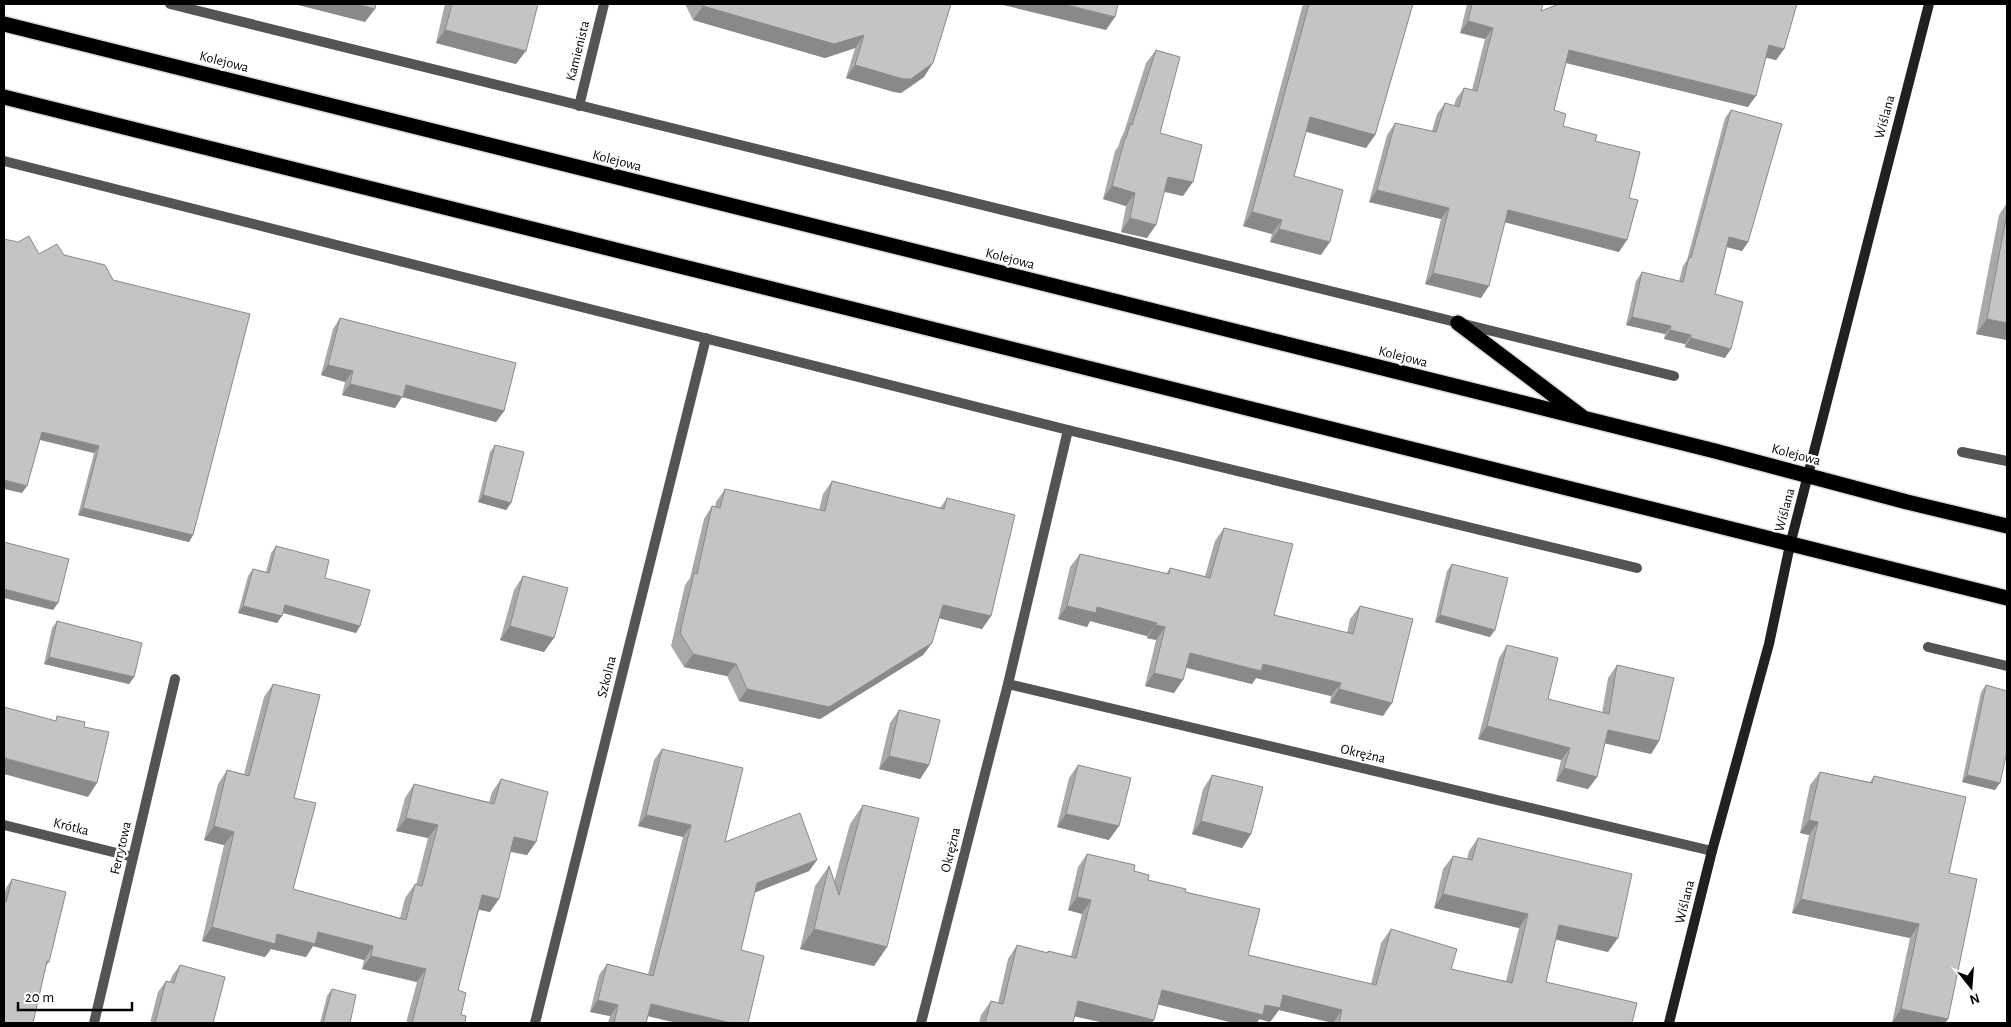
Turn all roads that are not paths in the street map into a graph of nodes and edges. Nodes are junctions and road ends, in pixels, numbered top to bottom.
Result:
1 (170, 4) edge
2 (604, 4) edge
3 (1929, 4) edge
4 (4, 24) edge
5 (4, 97) edge
6 (579, 106) junction
7 (4, 160) edge
8 (1458, 323) junction
9 (706, 338) junction
10 (1674, 376) dead end
11 (1586, 420) junction
12 (1068, 430) junction
13 (1962, 452) dead end
14 (2007, 462) edge
15 (1809, 475) junction
16 (2007, 526) edge
17 (1790, 545) junction
18 (1637, 568) dead end
19 (2005, 599) edge
20 (1928, 647) dead end
21 (2007, 666) edge
22 (175, 679) dead end
23 (1008, 684) junction
24 (4, 825) edge
25 (1712, 851) junction
26 (133, 856) junction
27 (94, 1023) edge
28 (536, 1023) edge
29 (921, 1023) edge
30 (1669, 1023) edge

1 - 6 street
2 - 6 street, Kamienista
3 - 15 main road, Wiślana
4 - 11 highway, Kolejowa
5 - 17 highway
6 - 8 street
7 - 9 street
8 - 10 street
8 - 11 highway
9 - 12 street
9 - 28 street, Szkolna
11 - 15 highway, Kolejowa
12 - 18 street
12 - 23 street, Okrężna
13 - 14 street
15 - 16 highway, Kolejowa
15 - 17 main road, Wiślana
17 - 19 highway
17 - 25 main road, Wiślana
20 - 21 street
22 - 26 street, Ferrytowa
23 - 25 street, Okrężna
23 - 29 street, Okrężna
24 - 26 street, Krótka
25 - 30 main road, Wiślana
26 - 27 street, Ferrytowa

